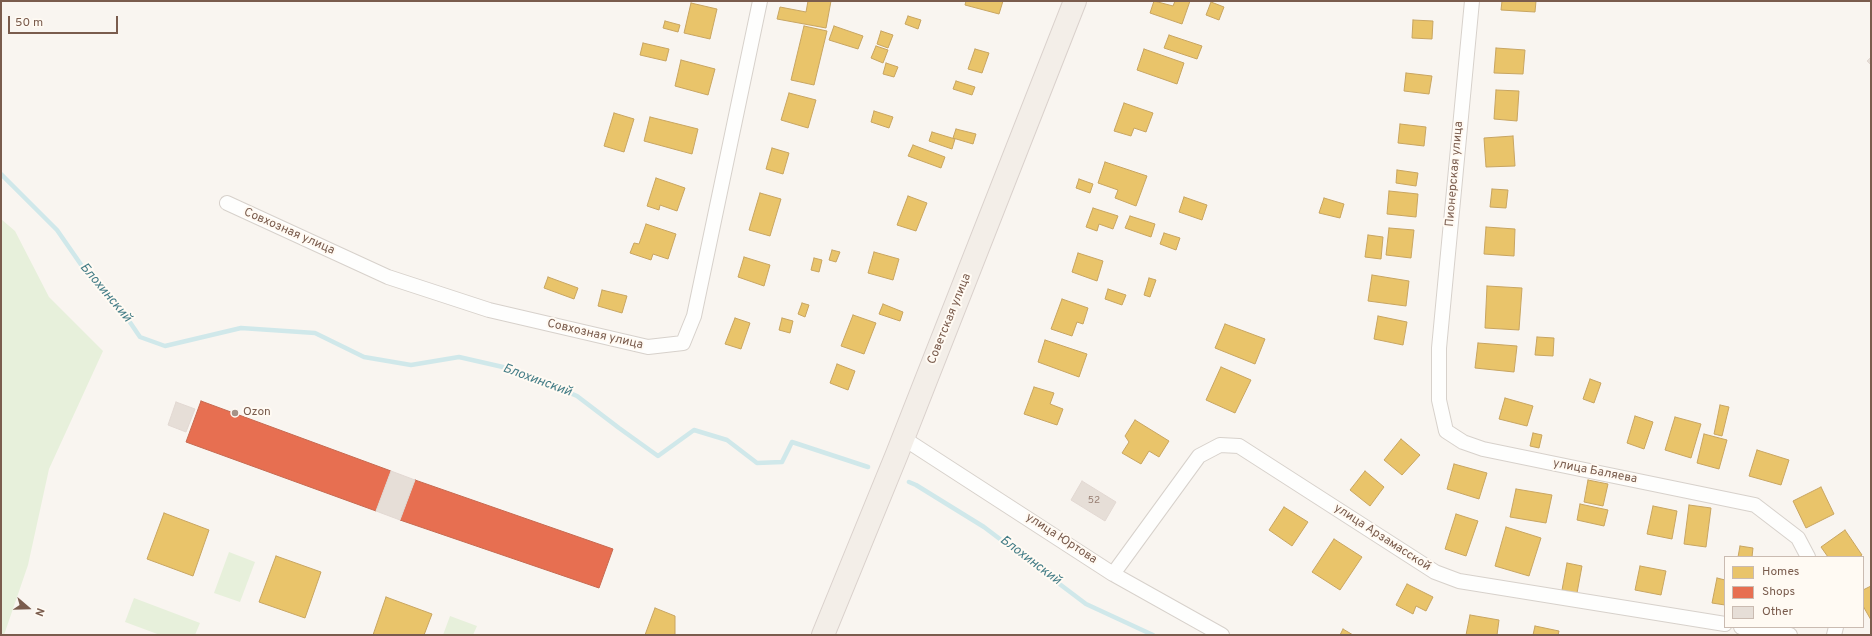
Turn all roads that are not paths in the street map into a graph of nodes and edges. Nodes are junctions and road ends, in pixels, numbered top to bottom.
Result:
1 (760, 1) edge
2 (1075, 1) edge
3 (1472, 1) edge
4 (227, 203) dead end
5 (1439, 348) joint
6 (903, 438) junction
7 (1807, 556) edge
8 (1113, 574) junction
9 (1724, 624) edge
10 (1748, 628) edge
11 (823, 635) edge
12 (1222, 635) edge
13 (1790, 635) edge

1 - 4 street, Совхозная улица
2 - 6 main road, Советская улица
3 - 5 street, Пионерская улица
5 - 7 street, улица Баляева
6 - 8 street, улица Юртова
6 - 11 main road, Советская улица
8 - 9 street, улица Арзамасской
8 - 12 street, улица Юртова
10 - 13 street

